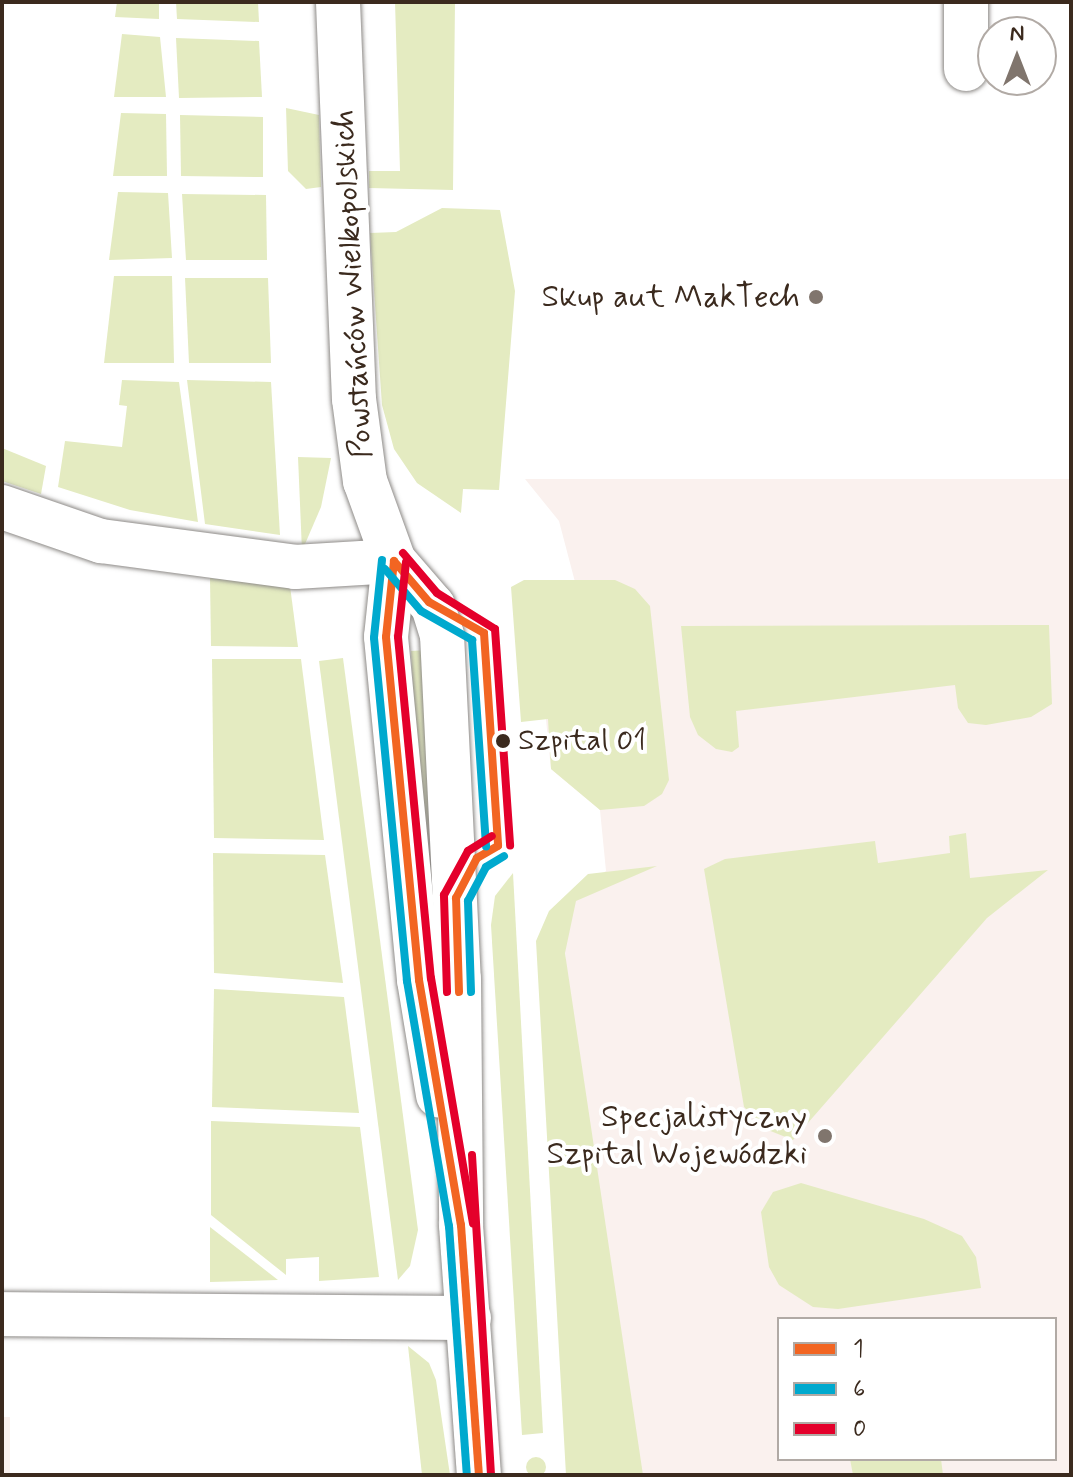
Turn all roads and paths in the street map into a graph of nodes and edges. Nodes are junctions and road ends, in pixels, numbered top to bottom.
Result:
1 (338, 2) edge
2 (966, 2) edge
3 (966, 69) dead end
4 (2, 507) edge
5 (394, 561) junction
6 (2, 1314) edge
7 (469, 1318) junction
8 (479, 1475) edge

1 - 5 street, Powstańców Wielkopolskich
2 - 3 street
4 - 5 street
5 - 7 street, Powstańców Wielkopolskich
6 - 7 street
7 - 8 street, Powstańców Wielkopolskich

